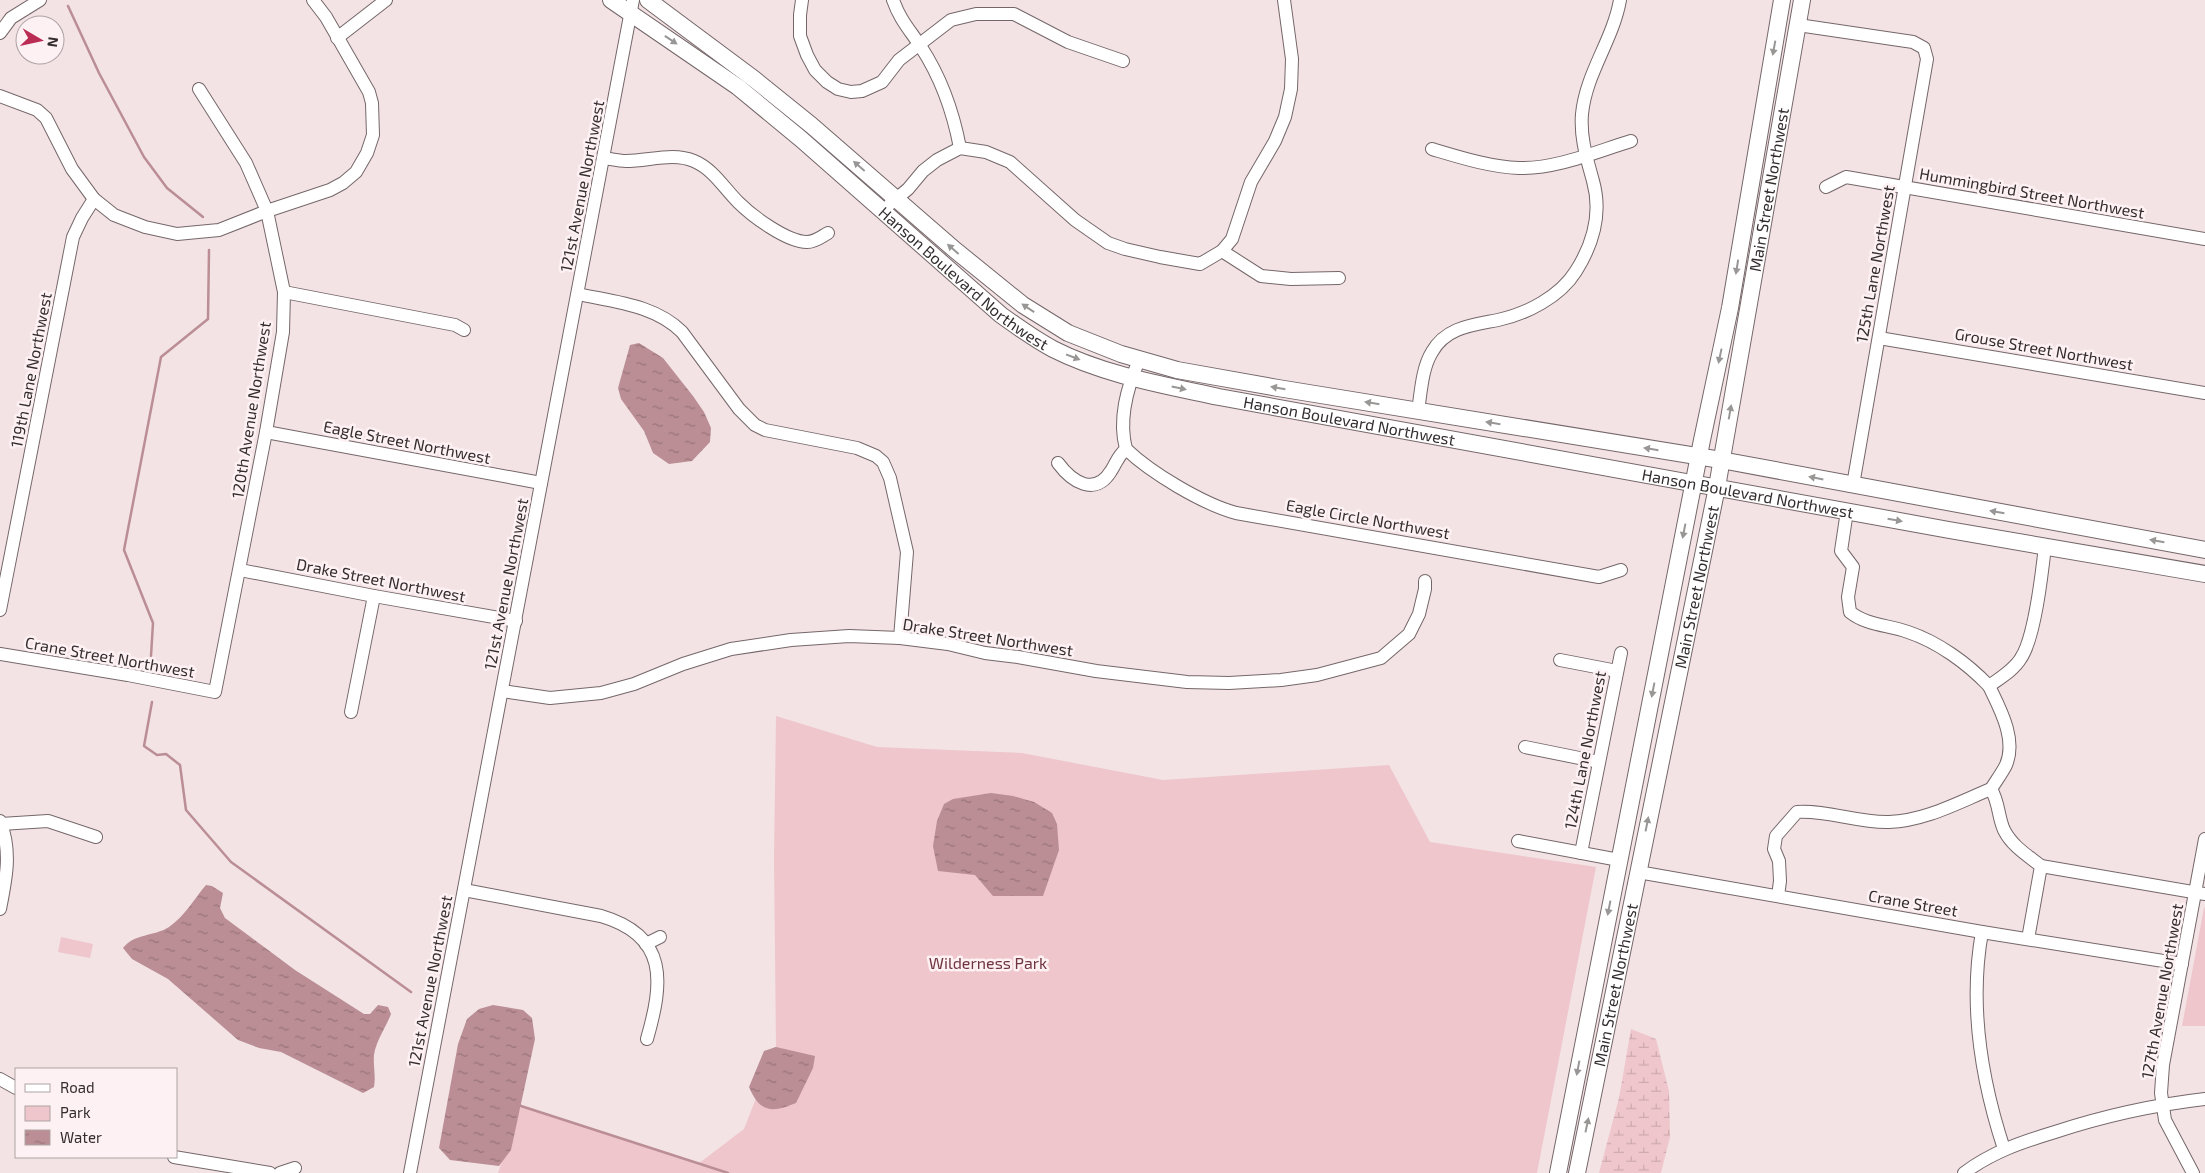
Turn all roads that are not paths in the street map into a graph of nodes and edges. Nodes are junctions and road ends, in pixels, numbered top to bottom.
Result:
1 (40, 0) edge
2 (313, 0) edge
3 (386, 0) edge
4 (611, 0) edge
5 (648, 0) edge
6 (802, 0) edge
7 (893, 0) edge
8 (1284, 0) edge
9 (1620, 0) edge
10 (1782, 0) edge
11 (1802, 0) edge
12 (632, 6) edge
13 (1798, 25) junction
14 (0, 34) edge
15 (337, 38) junction
16 (920, 45) junction
17 (1122, 61) dead end
18 (199, 89) dead end
19 (0, 96) edge
20 (1631, 141) dead end
21 (960, 148) junction
22 (1432, 149) dead end
23 (1585, 155) junction
24 (604, 158) junction
25 (1826, 187) dead end
26 (1905, 188) junction
27 (896, 198) junction
28 (94, 199) junction
29 (267, 211) junction
30 (882, 211) junction
31 (828, 233) dead end
32 (2205, 239) edge
33 (1222, 251) junction
34 (1339, 278) dead end
35 (284, 292) junction
36 (578, 294) junction
37 (464, 330) dead end
38 (1878, 338) junction
39 (1139, 360) junction
40 (1132, 377) junction
41 (2205, 393) edge
42 (1418, 410) junction
43 (266, 432) junction
44 (1126, 449) junction
45 (1699, 456) junction
46 (1721, 460) junction
47 (1058, 464) dead end
48 (541, 483) junction
49 (1694, 483) junction
50 (1853, 485) junction
51 (1716, 487) junction
52 (1848, 511) junction
53 (2045, 546) junction
54 (2205, 550) edge
55 (240, 570) junction
56 (1621, 570) dead end
57 (2205, 574) edge
58 (1425, 581) dead end
59 (374, 596) junction
60 (0, 610) edge
61 (516, 621) junction
62 (900, 638) junction
63 (1621, 653) dead end
64 (0, 654) edge
65 (1560, 660) dead end
66 (1617, 671) junction
67 (1989, 686) junction
68 (502, 691) junction
69 (214, 692) joint
70 (351, 712) dead end
71 (1525, 748) dead end
72 (1599, 762) junction
73 (1992, 789) junction
74 (1, 823) edge
75 (96, 837) dead end
76 (2205, 839) edge
77 (1518, 842) dead end
78 (1581, 853) junction
79 (1619, 860) junction
80 (2041, 866) junction
81 (1638, 872) junction
82 (464, 890) junction
83 (2200, 893) edge
84 (1778, 896) junction
85 (0, 909) edge
86 (1982, 932) junction
87 (660, 937) dead end
88 (2028, 939) junction
89 (646, 944) junction
90 (2182, 964) junction
91 (647, 1039) dead end
92 (0, 1079) edge
93 (15, 1087) edge
94 (2205, 1099) edge
95 (2162, 1104) junction
96 (2004, 1149) junction
97 (178, 1158) edge
98 (295, 1168) dead end
99 (230, 1170) edge
100 (270, 1173) edge
101 (280, 1173) edge
102 (410, 1173) edge
103 (1558, 1173) edge
104 (1577, 1173) edge
105 (1964, 1173) edge
106 (2193, 1173) edge

1 - 14 street
2 - 15 street
3 - 15 street
4 - 12 main road, Hanson Boulevard Northwest
27 -> 5 main road, Hanson Boulevard Northwest
6 - 16 street
7 - 16 street
8 - 33 street
9 - 23 street
10 -> 45 main road, Main Street Northwest
11 - 13 main road, Main Street Northwest
12 - 24 street, 121st Avenue Northwest
12 -> 30 main road, Hanson Boulevard Northwest
13 - 26 street, 125th Lane Northwest
46 -> 13 main road, Main Street Northwest
15 - 29 street
16 - 17 street
16 - 21 street
18 - 29 street, 120th Avenue Northwest
19 - 28 street
20 - 23 street
21 - 27 street
21 - 33 street
22 - 23 street
23 - 42 street
24 - 31 street
24 - 36 street, 121st Avenue Northwest
25 - 26 street, Hummingbird Street Northwest
26 - 32 street, Hummingbird Street Northwest
26 - 38 street, 125th Lane Northwest
27 - 30 street
39 -> 27 main road, Hanson Boulevard Northwest
28 - 29 street
28 - 60 street, 119th Lane Northwest
29 - 35 street, 120th Avenue Northwest
30 -> 40 main road, Hanson Boulevard Northwest
33 - 34 street
35 - 37 street
35 - 43 street, 120th Avenue Northwest
36 - 48 street, 121st Avenue Northwest
36 - 62 street
38 - 41 street, Grouse Street Northwest
38 - 50 street, 125th Lane Northwest
39 - 40 street
42 -> 39 main road, Hanson Boulevard Northwest
40 - 44 street
40 -> 49 main road, Hanson Boulevard Northwest
45 -> 42 main road, Hanson Boulevard Northwest
43 - 48 street, Eagle Street Northwest
43 - 55 street, 120th Avenue Northwest
44 - 47 street
44 - 56 street, Eagle Circle Northwest
45 - 46 main road, Hanson Boulevard Northwest
45 - 49 main road, Main Street Northwest
50 -> 46 main road, Hanson Boulevard Northwest
46 - 51 main road, Main Street Northwest
48 - 61 street, 121st Avenue Northwest
49 - 51 main road, Hanson Boulevard Northwest
49 -> 79 main road, Main Street Northwest
54 -> 50 main road, Hanson Boulevard Northwest
51 - 52 main road, Hanson Boulevard Northwest
81 -> 51 main road, Main Street Northwest
52 -> 53 main road, Hanson Boulevard Northwest
52 - 67 street
53 - 57 main road, Hanson Boulevard Northwest
53 - 67 street
55 - 59 street, Drake Street Northwest
55 - 69 street, 120th Avenue Northwest
58 - 62 street, Drake Street Northwest
59 - 61 street, Drake Street Northwest
59 - 70 street
61 - 68 street, 121st Avenue Northwest
62 - 68 street, Drake Street Northwest
63 - 66 street, 124th Lane Northwest
64 - 69 street, Crane Street Northwest
65 - 66 street
66 - 72 street, 124th Lane Northwest
67 - 73 street
68 - 82 street, 121st Avenue Northwest
71 - 72 street
72 - 78 street, 124th Lane Northwest
73 - 80 street
73 - 84 street
74 - 75 street
74 - 85 street
76 - 83 street, 127th Avenue Northwest
77 - 78 street
78 - 79 street
79 -> 103 main road, Main Street Northwest
80 - 83 street
80 - 88 street
81 - 84 street, Crane Street
104 -> 81 main road, Main Street Northwest
82 - 89 street
82 - 102 street, 121st Avenue Northwest
83 - 90 street, 127th Avenue Northwest
84 - 86 street, Crane Street
86 - 88 street, Crane Street
86 - 96 street
87 - 89 street
88 - 90 street, Crane Street
89 - 91 street
90 - 95 street, 127th Avenue Northwest
92 - 93 street
94 - 95 street
95 - 96 street
95 - 106 street, 127th Avenue Northwest
96 - 105 street
97 - 99 street
98 - 101 street
99 - 100 street

